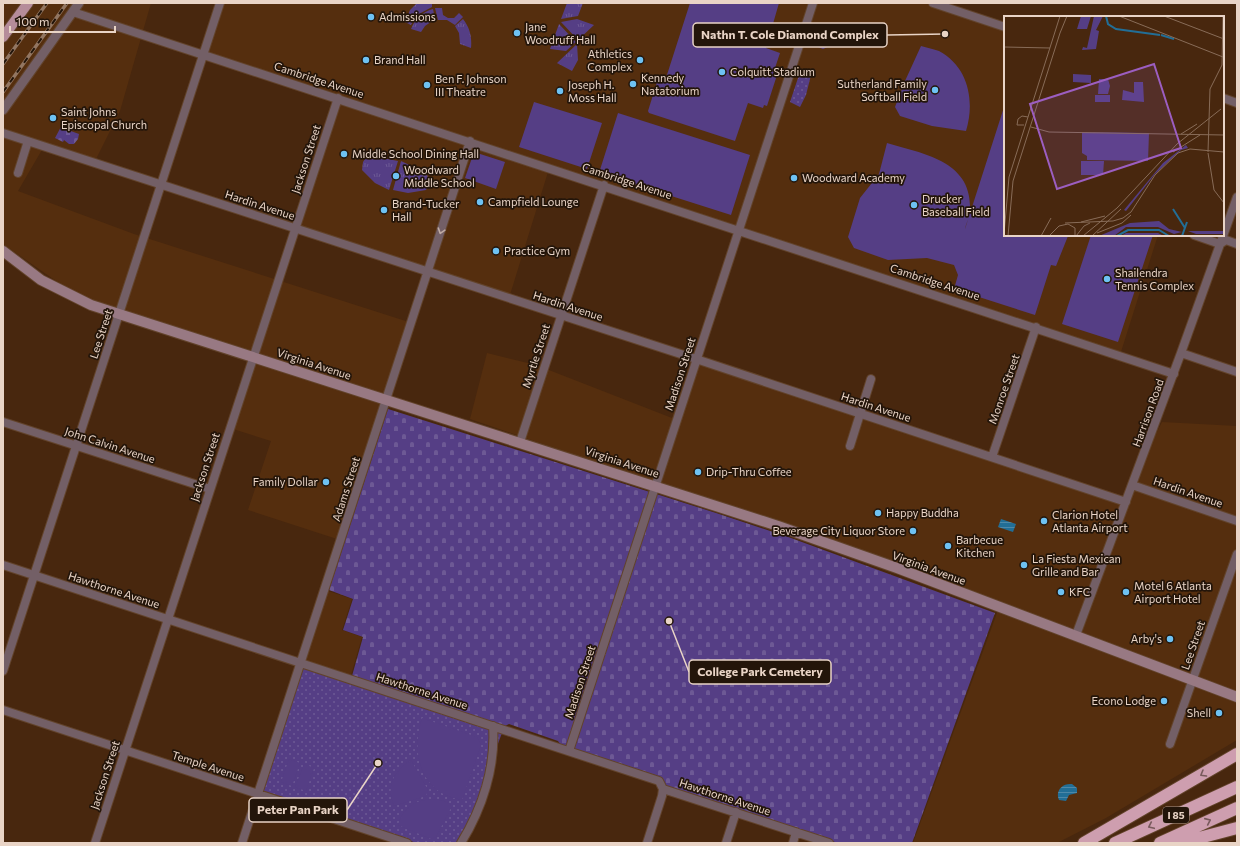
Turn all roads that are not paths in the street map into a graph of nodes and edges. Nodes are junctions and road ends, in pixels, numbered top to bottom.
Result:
1 (28, 3) edge
2 (79, 3) edge
3 (220, 3) edge
4 (813, 3) edge
5 (933, 3) edge
6 (73, 12) junction
7 (1004, 27) edge
8 (3, 37) edge
9 (204, 54) junction
10 (338, 98) junction
11 (1224, 98) edge
12 (1237, 103) edge
13 (3, 110) edge
14 (3, 133) edge
15 (28, 141) junction
16 (470, 141) junction
17 (18, 173) dead end
18 (161, 185) junction
19 (604, 185) junction
20 (1237, 197) edge
21 (295, 228) junction
22 (739, 230) junction
23 (1224, 233) edge
24 (1197, 236) edge
25 (1223, 236) edge
26 (1220, 244) junction
27 (1237, 244) edge
28 (3, 252) edge
29 (428, 272) junction
30 (119, 314) junction
31 (561, 315) junction
32 (1036, 328) junction
33 (1181, 353) junction
34 (253, 357) junction
35 (696, 359) junction
36 (1237, 372) edge
37 (1174, 374) junction
38 (871, 379) dead end
39 (386, 399) junction
40 (860, 413) junction
41 (3, 422) edge
42 (520, 442) junction
43 (77, 445) junction
44 (850, 446) dead end
45 (992, 457) junction
46 (655, 485) junction
47 (1132, 485) junction
48 (210, 489) junction
49 (1126, 502) junction
50 (1237, 521) edge
51 (1237, 554) edge
52 (3, 565) edge
53 (34, 576) junction
54 (168, 619) junction
55 (1076, 635) junction
56 (301, 663) junction
57 (3, 671) edge
58 (1193, 680) junction
59 (1237, 697) edge
60 (3, 710) edge
61 (493, 726) junction
62 (1170, 744) dead end
63 (125, 750) junction
64 (568, 751) junction
65 (1237, 754) edge
66 (1237, 787) edge
67 (663, 789) junction
68 (258, 794) junction
69 (1237, 808) edge
70 (736, 812) junction
71 (1237, 828) edge
72 (796, 832) junction
73 (94, 843) edge
74 (242, 843) edge
75 (407, 843) edge
76 (461, 843) edge
77 (647, 843) edge
78 (726, 843) edge
79 (793, 843) edge
80 (829, 843) edge
81 (1084, 843) edge
82 (1115, 843) edge
83 (1160, 843) edge
84 (1180, 843) edge

1 - 8 main road
2 - 6 street
3 - 9 street, Lee Street
4 - 22 street, Madison Street
5 - 7 street
6 - 9 street, Cambridge Avenue
6 - 13 street
9 - 10 street, Cambridge Avenue
9 - 18 street, Lee Street
10 - 16 street, Cambridge Avenue
10 - 21 street, Jackson Street
11 - 12 street
14 - 15 street, Hardin Avenue
15 - 17 street
15 - 18 street, Hardin Avenue
16 - 19 street, Cambridge Avenue
16 -> 29 street, Adams Street
18 - 21 street, Hardin Avenue
18 - 30 street, Lee Street
19 - 22 street, Cambridge Avenue
19 - 31 street, Myrtle Street
20 - 23 street, Harrison Road
21 - 29 street, Hardin Avenue
21 - 34 street, Jackson Street
22 - 32 street, Cambridge Avenue
22 - 35 street, Madison Street
24 - 26 street
25 - 26 street, Harrison Road
26 - 27 street
26 - 33 street, Harrison Road
28 - 30 main road, Virginia Avenue
29 - 31 street, Hardin Avenue
29 - 39 street, Adams Street
30 - 34 main road, Virginia Avenue
30 - 43 street, Lee Street
31 - 35 street, Hardin Avenue
31 - 42 street, Myrtle Street
32 - 37 street, Cambridge Avenue
32 - 45 street, Monroe Street
33 - 36 street
33 - 37 street, Harrison Road
34 - 39 main road, Virginia Avenue
34 - 48 street, Jackson Street
35 - 40 street, Hardin Avenue
35 - 46 street, Madison Street
37 - 47 street, Harrison Road
38 - 40 street
39 - 42 main road, Virginia Avenue
39 - 56 street, Adams Street
40 - 44 street
40 - 45 street, Hardin Avenue
41 - 43 street, John Calvin Avenue
42 - 46 main road, Virginia Avenue
43 - 48 street, John Calvin Avenue
43 - 53 street, Lee Street
45 - 49 street, Hardin Avenue
46 - 55 main road, Virginia Avenue
46 - 64 street, Madison Street
47 - 49 street, Harrison Road
47 - 50 street, Hardin Avenue
48 - 54 street, Jackson Street
49 - 55 street, Harrison Road
51 - 58 street, Lee Street
52 - 53 street, Hawthorne Avenue
53 - 54 street, Hawthorne Avenue
53 - 57 street, Lee Street
54 - 56 street, Hawthorne Avenue
54 - 63 street, Jackson Street
55 - 58 main road, Virginia Avenue
56 - 61 street, Hawthorne Avenue
56 - 68 street, Adams Street
58 - 59 main road, Virginia Avenue
58 - 62 street, Lee Street
60 - 63 street, Temple Avenue
61 - 64 street, Hawthorne Avenue
61 - 76 street
63 - 68 street, Temple Avenue
63 - 73 street, Jackson Street
64 - 67 street, Hawthorne Avenue
65 -> 81 highway
66 -> 82 highway, I 85
67 - 70 street, Hawthorne Avenue
67 - 77 street
68 - 74 street, Adams Street
68 - 75 street, Temple Avenue
83 -> 69 highway, I 85
70 - 72 street, Hawthorne Avenue
70 - 78 street
71 - 84 highway
72 - 79 street
72 - 80 street, Hawthorne Avenue

